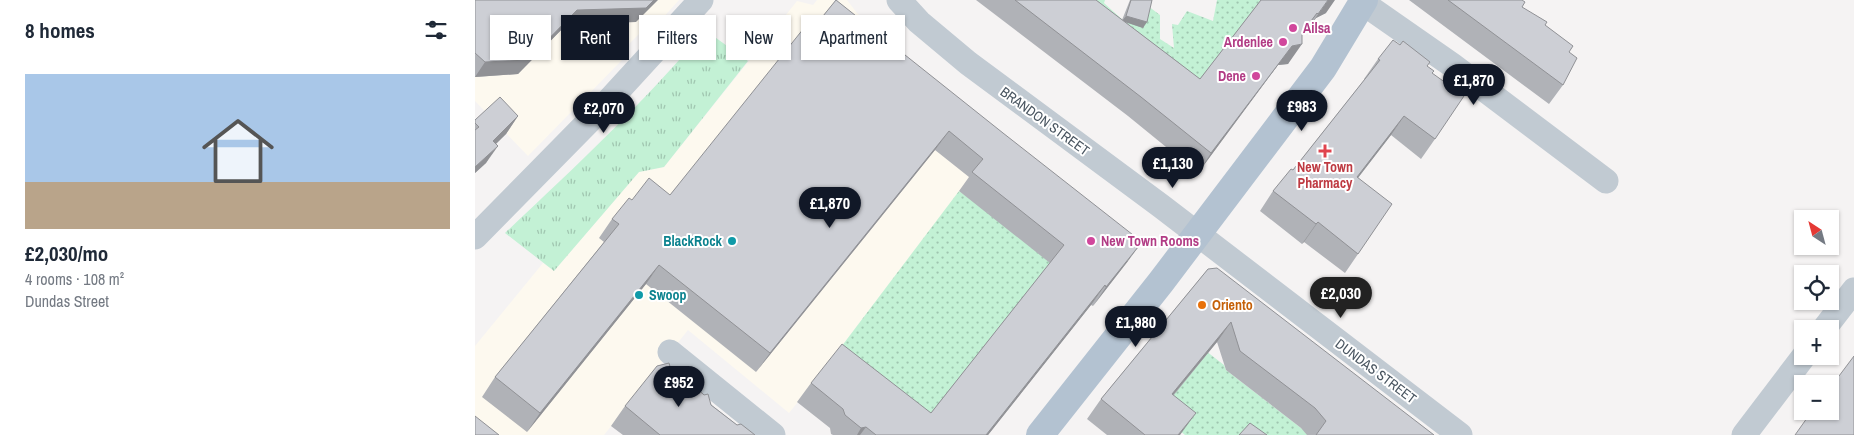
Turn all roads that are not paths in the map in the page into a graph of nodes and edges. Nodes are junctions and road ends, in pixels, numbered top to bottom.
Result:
1 (701, 0) edge
2 (899, 0) edge
3 (1363, 1) edge
4 (1606, 180) dead end
5 (1198, 235) junction
6 (475, 237) edge
7 (1854, 290) edge
8 (1832, 320) edge
9 (670, 352) dead end
10 (1797, 365) edge
11 (773, 435) edge
12 (1040, 435) edge
13 (1460, 435) edge
14 (1744, 435) edge

1 - 6 street
2 - 5 street, BRANDON STREET
3 - 4 street
3 - 5 main road
5 - 12 main road
5 - 13 street, DUNDAS STREET
7 - 8 street
9 - 11 street
10 - 14 street

